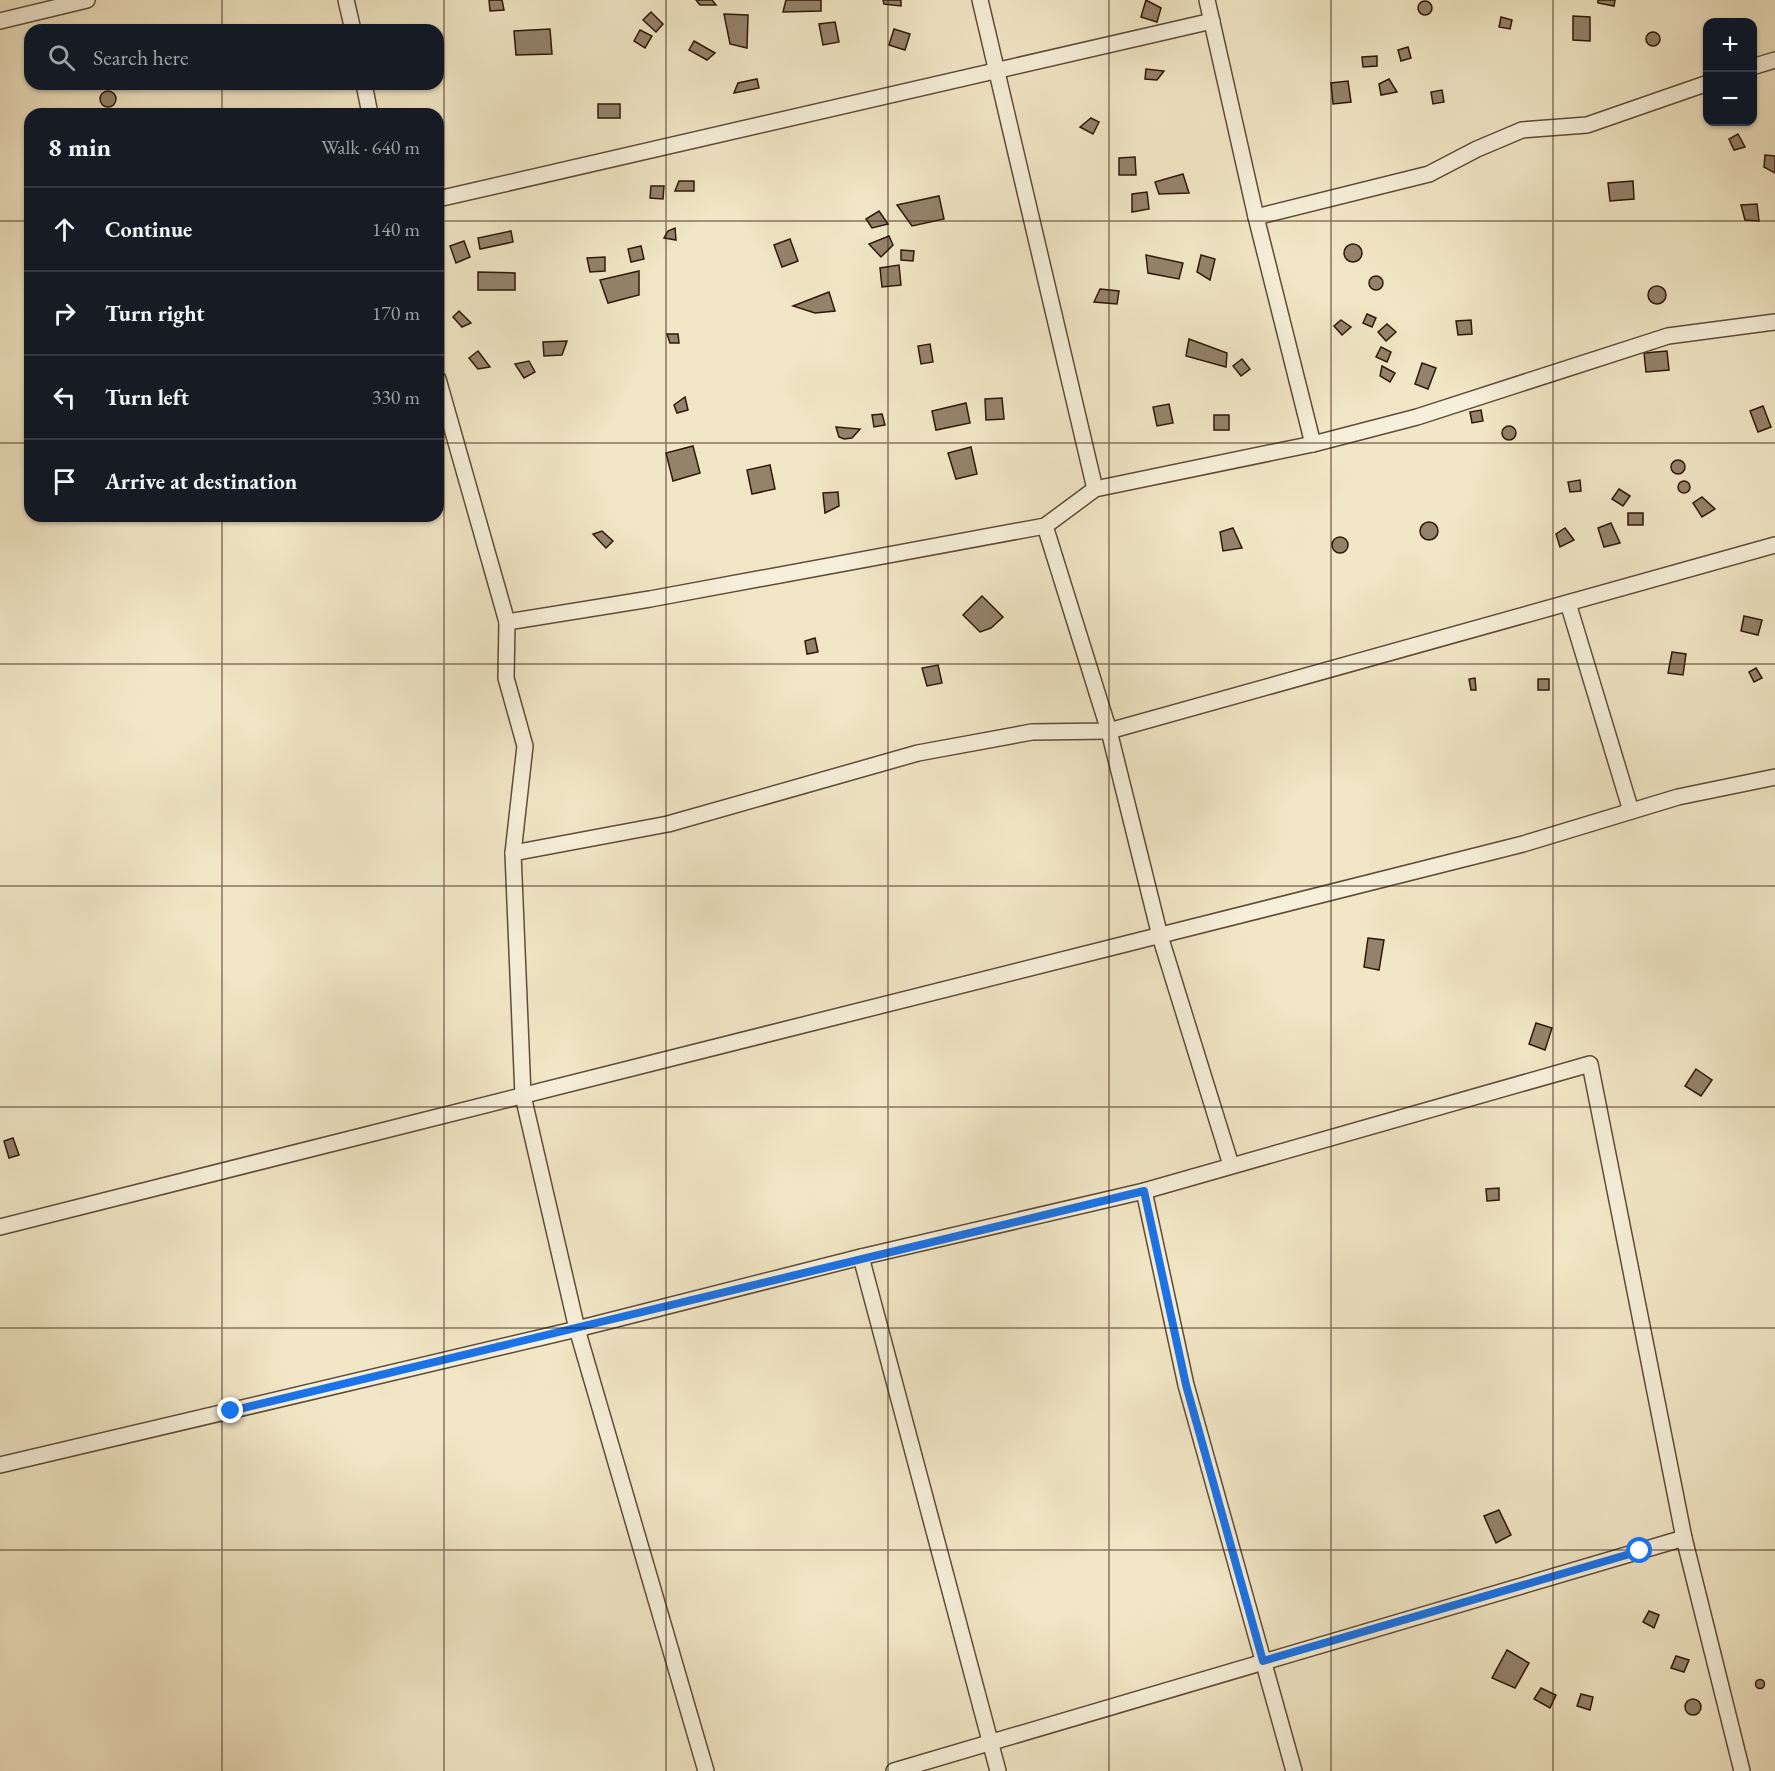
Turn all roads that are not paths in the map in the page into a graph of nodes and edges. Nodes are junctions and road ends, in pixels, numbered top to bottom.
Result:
1 (87, 0) edge
2 (346, 0) edge
3 (980, 0) edge
4 (1207, 0) edge
5 (0, 21) edge
6 (1212, 21) junction
7 (352, 24) edge
8 (1775, 60) edge
9 (1757, 66) edge
10 (997, 73) junction
11 (1703, 84) edge
12 (365, 90) edge
13 (369, 108) edge
14 (444, 198) edge
15 (1256, 217) junction
16 (1775, 322) edge
17 (444, 400) edge
18 (1313, 444) junction
19 (1095, 489) junction
20 (1046, 526) junction
21 (1775, 545) edge
22 (1568, 603) junction
23 (507, 622) junction
24 (1109, 731) junction
25 (1775, 777) edge
26 (1631, 812) junction
27 (513, 853) junction
28 (1160, 936) junction
29 (523, 1096) junction
30 (1231, 1165) junction
31 (1144, 1191) junction
32 (0, 1227) edge
33 (861, 1257) junction
34 (577, 1329) junction
35 (0, 1465) edge
36 (1684, 1538) junction
37 (1263, 1661) junction
38 (990, 1743) junction
39 (706, 1771) edge
40 (894, 1771) edge
41 (998, 1771) edge
42 (1294, 1771) edge
43 (1742, 1771) edge

1 - 5 street
2 - 7 street
3 - 10 street
4 - 6 street
6 - 10 street
6 - 15 street
8 - 9 street
10 - 14 street
10 - 19 street
11 - 15 street
12 - 13 street
15 - 18 street
16 - 18 street
17 - 23 street
18 - 19 street
19 - 20 street
20 - 23 street
20 - 24 street
21 - 22 street
22 - 24 street
22 - 26 street
23 - 27 street
24 - 27 street
24 - 28 street
25 - 26 street
26 - 28 street
27 - 29 street
28 - 29 street
28 - 30 street
29 - 32 street
29 - 34 street
30 - 31 street
30 - 36 street
31 - 33 street
31 - 37 street
33 - 34 street
33 - 38 street
34 - 35 street
34 - 39 street
36 - 37 street
36 - 43 street
37 - 38 street
37 - 42 street
38 - 40 street
38 - 41 street

